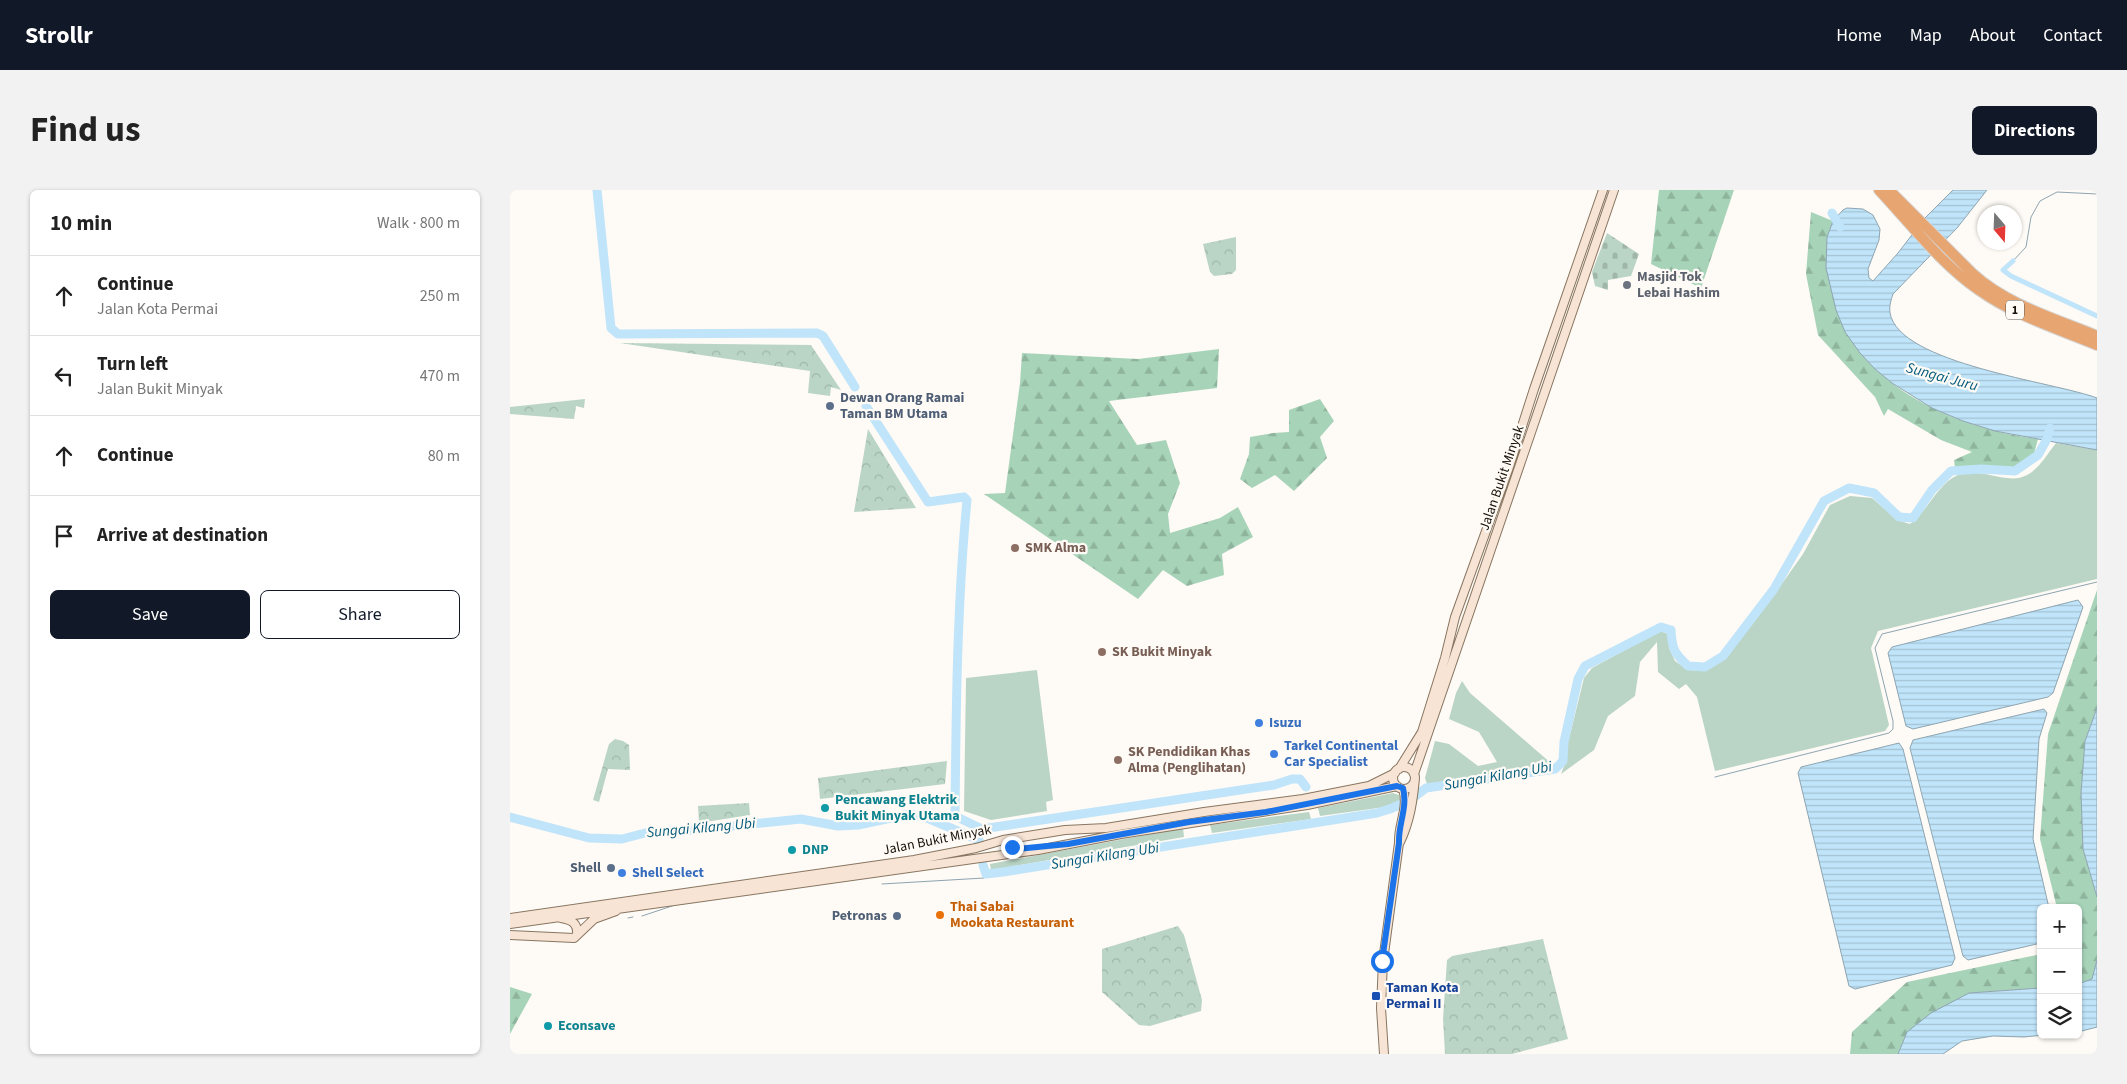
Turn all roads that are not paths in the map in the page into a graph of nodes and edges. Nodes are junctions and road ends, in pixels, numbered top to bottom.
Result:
1 (1879, 190) edge
2 (1889, 190) edge
3 (1602, 193) edge
4 (1612, 194) edge
5 (1914, 220) junction
6 (1947, 255) junction
7 (2097, 336) edge
8 (2097, 345) edge
9 (1397, 771) junction
10 (1414, 776) junction
11 (1402, 790) junction
12 (1407, 812) junction
13 (1082, 830) junction
14 (1068, 844) junction
15 (976, 848) junction
16 (976, 859) junction
17 (620, 910) junction
18 (559, 917) junction
19 (510, 918) edge
20 (510, 924) edge
21 (510, 935) edge
22 (577, 935) junction
23 (1384, 1054) edge

1 - 5 highway, 1
2 - 5 highway, 1
3 - 4 main road
3 - 9 main road, Jalan Bukit Minyak
4 - 10 main road, Jalan Bukit Minyak
5 - 6 highway, 1
6 - 7 highway, 1
6 - 8 highway, 1
9 - 10 main road
9 - 11 main road
9 - 13 main road, Jalan Bukit Minyak
10 - 11 main road
10 - 12 main road, Jalan Bukit Minyak
11 - 12 main road
11 - 14 main road, Jalan Bukit Minyak
12 - 23 main road
13 - 14 main road
13 - 15 main road, Jalan Bukit Minyak
14 - 16 main road, Jalan Bukit Minyak
15 - 16 main road
15 - 19 main road, Jalan Bukit Minyak
16 - 17 main road, Jalan Bukit Minyak
17 - 18 main road, Jalan Bukit Minyak
17 - 22 main road
18 - 20 main road, Jalan Bukit Minyak
18 - 22 main road
21 - 22 main road

